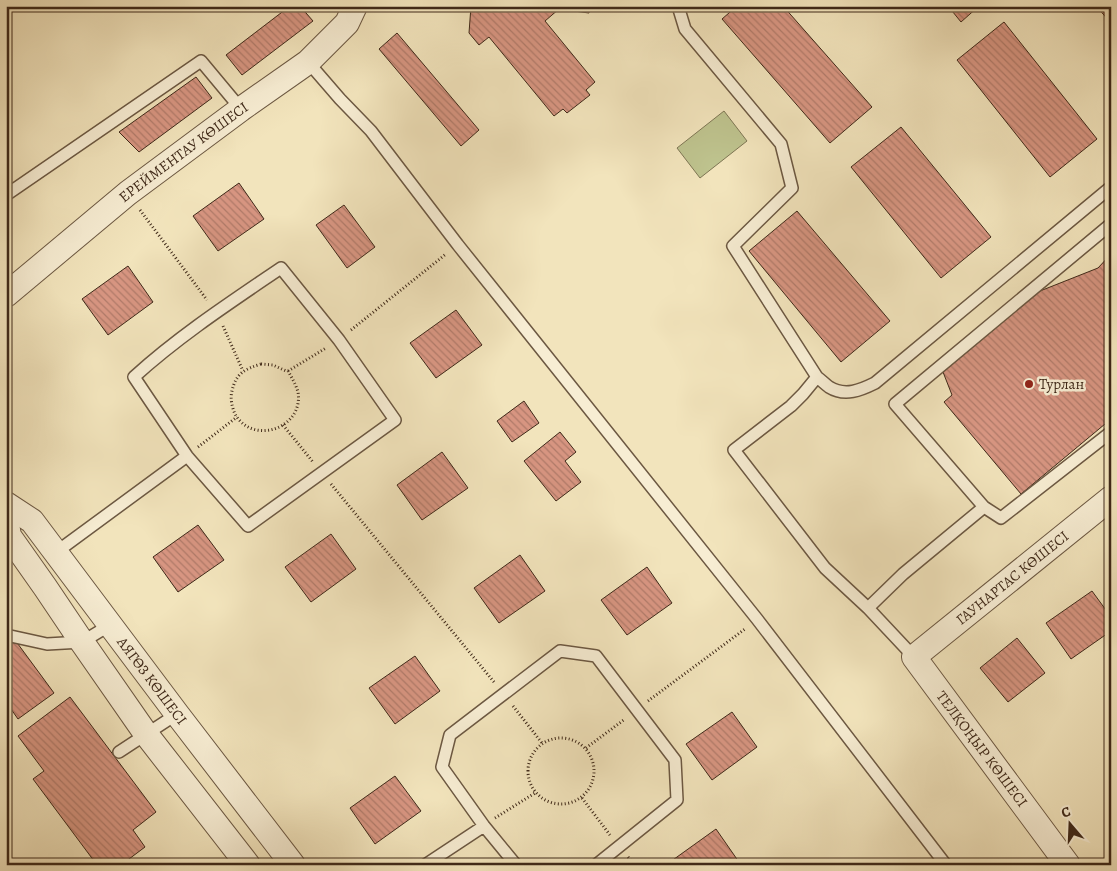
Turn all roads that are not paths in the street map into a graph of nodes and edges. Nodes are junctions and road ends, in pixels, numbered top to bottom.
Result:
1 (355, 6) edge
2 (678, 6) edge
3 (308, 62) junction
4 (240, 110) junction
5 (1111, 187) edge
6 (6, 195) edge
7 (1111, 224) edge
8 (6, 295) edge
9 (817, 376) junction
10 (1111, 432) edge
11 (187, 456) junction
12 (1111, 498) edge
13 (6, 504) edge
14 (984, 507) junction
15 (6, 518) edge
16 (55, 553) junction
17 (868, 608) junction
18 (110, 626) junction
19 (6, 635) edge
20 (82, 642) junction
21 (914, 657) junction
22 (177, 714) junction
23 (146, 734) junction
24 (119, 752) dead end
25 (484, 826) junction
26 (264, 827) junction
27 (242, 857) edge
28 (293, 865) edge
29 (425, 865) edge
30 (516, 865) edge
31 (596, 865) edge
32 (946, 865) edge
33 (1068, 865) edge

1 - 3 street, ЕРЕЙМЕНТАУ КӨШЕСІ
2 - 9 lane
3 - 4 street, ЕРЕЙМЕНТАУ КӨШЕСІ
3 - 32 lane
4 - 6 lane
4 - 8 street, ЕРЕЙМЕНТАУ КӨШЕСІ
5 - 9 lane
7 - 14 lane
9 - 17 lane
10 - 14 lane
11 - 11 lane
11 - 16 lane
12 - 21 street, ГАУHАРТАС КӨШЕСІ
13 - 16 street, АЯГӨЗ КӨШЕСІ
14 - 17 lane
15 - 20 street
16 - 18 street, АЯГӨЗ КӨШЕСІ
17 - 21 lane
18 - 20 lane
18 - 22 street, АЯГӨЗ КӨШЕСІ
19 - 20 lane
20 - 23 street
21 - 33 street, ТЕЛҚОҢЫР КӨШЕСІ
22 - 23 lane
22 - 26 street, АЯГӨЗ КӨШЕСІ
23 - 24 lane
23 - 27 street
25 - 29 lane
25 - 30 lane
25 - 31 lane
26 - 27 street
26 - 28 street, АЯГӨЗ КӨШЕСІ

